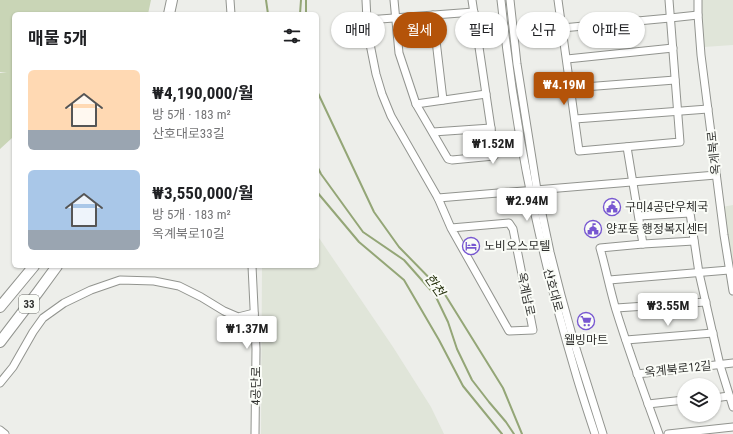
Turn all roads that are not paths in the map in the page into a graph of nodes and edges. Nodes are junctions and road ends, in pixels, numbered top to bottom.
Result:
1 (166, 0) edge
2 (172, 0) edge
3 (230, 0) edge
4 (366, 0) edge
5 (394, 0) edge
6 (472, 0) edge
7 (501, 0) edge
8 (510, 0) edge
9 (558, 0) edge
10 (669, 0) edge
11 (698, 0) edge
12 (163, 12) edge
13 (169, 12) edge
14 (231, 12) edge
15 (367, 12) edge
16 (395, 12) edge
17 (474, 12) edge
18 (560, 12) edge
19 (698, 15) junction
20 (670, 18) junction
21 (570, 27) edge
22 (371, 48) edge
23 (399, 48) edge
24 (437, 48) edge
25 (479, 48) edge
26 (565, 48) edge
27 (673, 48) junction
28 (567, 59) junction
29 (675, 80) junction
30 (571, 88) junction
31 (486, 94) junction
32 (443, 100) junction
33 (416, 104) junction
34 (708, 109) junction
35 (678, 111) junction
36 (575, 119) junction
37 (491, 128) junction
38 (433, 132) junction
39 (627, 147) junction
40 (716, 174) junction
41 (633, 181) junction
42 (534, 190) junction
43 (438, 198) junction
44 (639, 216) junction
45 (451, 228) junction
46 (694, 241) junction
47 (643, 244) junction
48 (32, 268) edge
49 (56, 268) edge
50 (252, 268) edge
51 (729, 270) junction
52 (699, 273) junction
53 (609, 280) junction
54 (733, 291) edge
55 (706, 302) junction
56 (0, 307) edge
57 (616, 308) junction
58 (254, 313) junction
59 (713, 333) junction
60 (626, 340) junction
61 (0, 342) edge
62 (733, 363) edge
63 (720, 365) junction
64 (637, 374) junction
65 (0, 383) edge
66 (729, 396) junction
67 (721, 397) edge
68 (677, 401) edge
69 (648, 404) junction
70 (733, 407) edge
71 (733, 427) edge
72 (0, 430) edge
73 (5, 434) edge
74 (255, 434) edge
75 (595, 434) edge
76 (602, 434) edge
77 (660, 434) edge
78 (668, 434) edge

1 - 12 highway
2 - 13 highway
3 - 14 street
4 - 15 street, 옥계남로
5 - 16 street
6 - 17 street
7 - 42 street, 산호대로
8 - 42 street, 산호대로
9 - 18 street
10 - 20 street
11 - 19 street, 옥계북로
19 - 20 street
19 - 34 street, 옥계북로
20 - 21 street
20 - 27 street
22 - 43 street, 옥계남로
23 - 33 street
24 - 32 street
25 - 31 street
26 - 28 street
27 - 28 street
27 - 29 street
28 - 30 street
29 - 30 street
29 - 35 street
30 - 36 street
31 - 32 street
31 - 37 street
32 - 33 street
33 - 38 street
34 - 35 street
34 - 40 street, 옥계북로
35 - 36 street
35 - 39 street
36 - 39 street
37 - 38 street
37 - 38 street
39 - 41 street
40 - 41 street
40 - 51 street, 옥계북로
41 - 42 street
41 - 44 street
42 - 43 street
42 - 75 street, 산호대로
42 - 76 street, 산호대로
43 - 45 street, 옥계남로
44 - 46 street
44 - 47 street
45 - 45 street, 옥계남로
46 - 47 street
46 - 52 street
47 - 53 street, 옥계북로12길
48 - 56 highway, 33
49 - 61 highway, 33
50 - 58 street, 4공단로
51 - 52 street
51 - 54 street, 옥계북로
52 - 53 street
52 - 55 street
53 - 57 street, 옥계북로12길
55 - 57 street
55 - 59 street
57 - 60 street, 옥계북로12길
58 - 65 street
58 - 74 street, 4공단로
59 - 60 street
59 - 63 street
60 - 64 street, 옥계북로12길
62 - 63 street, 옥계북로12길
63 - 64 street, 옥계북로12길
63 - 66 street, 옥계북로12길
64 - 69 street, 옥계북로12길
66 - 67 street
66 - 70 street, 옥계북로12길
68 - 69 street
69 - 77 street, 옥계북로12길
71 - 78 street
72 - 73 street

